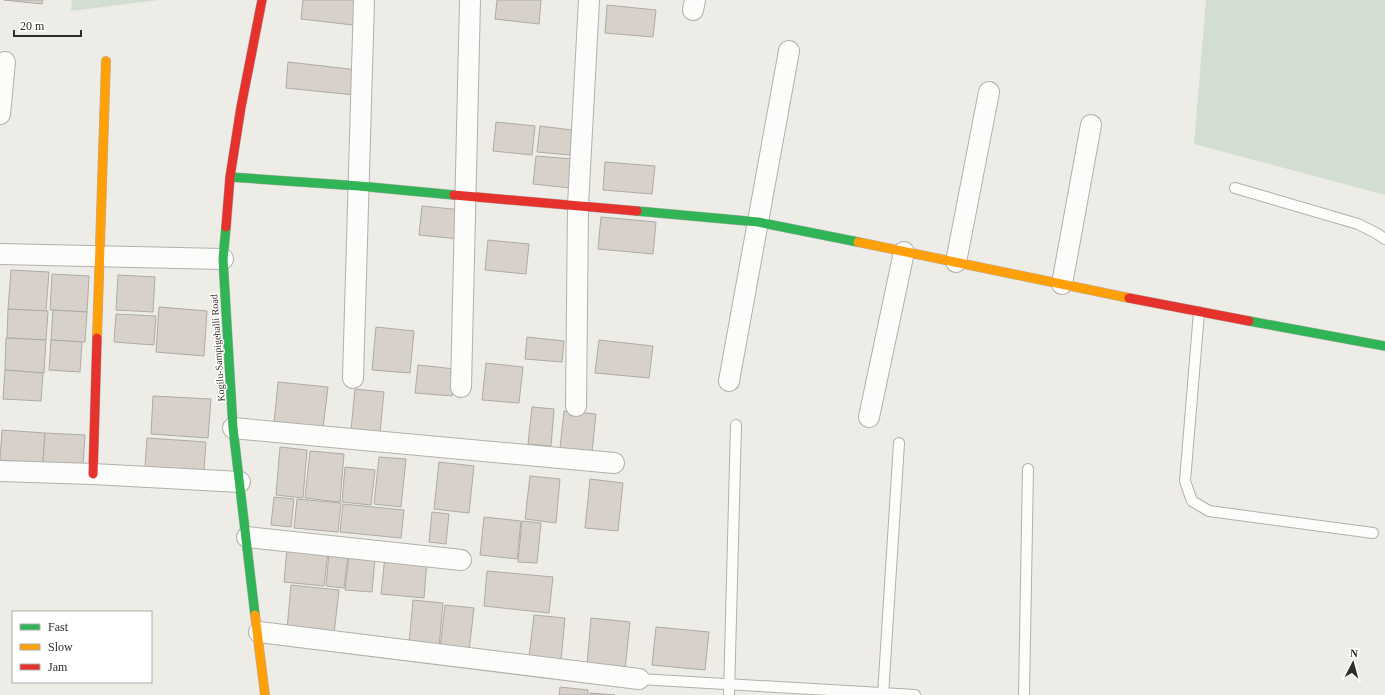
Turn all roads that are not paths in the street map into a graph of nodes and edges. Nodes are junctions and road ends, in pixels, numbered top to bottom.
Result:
1 (262, 0) edge
2 (364, 0) edge
3 (470, 0) edge
4 (589, 0) edge
5 (789, 51) dead end
6 (106, 61) dead end
7 (5, 62) dead end
8 (989, 92) dead end
9 (0, 114) edge
10 (1091, 125) dead end
11 (230, 177) junction
12 (359, 186) junction
13 (1235, 188) dead end
14 (466, 195) junction
15 (578, 205) junction
16 (758, 222) junction
17 (1385, 239) edge
18 (904, 252) junction
19 (0, 254) edge
20 (101, 256) junction
21 (222, 259) junction
22 (956, 262) junction
23 (1062, 284) junction
24 (1198, 312) junction
25 (1385, 346) edge
26 (353, 378) dead end
27 (729, 381) dead end
28 (461, 387) dead end
29 (576, 406) dead end
30 (869, 416) dead end
31 (736, 425) dead end
32 (233, 428) junction
33 (899, 443) dead end
34 (614, 463) dead end
35 (1028, 469) dead end
36 (0, 471) edge
37 (93, 474) junction
38 (240, 482) junction
39 (1373, 533) dead end
40 (247, 537) junction
41 (461, 560) dead end
42 (259, 632) junction
43 (639, 679) joint
44 (730, 684) junction
45 (883, 694) edge
46 (265, 695) edge
47 (729, 695) edge
48 (915, 695) edge
49 (1024, 695) edge

1 - 11 street, Kogilu-Sampigehalli Road
2 - 12 street
3 - 14 street
4 - 15 street
5 - 16 street
6 - 20 street
7 - 9 street
8 - 22 street
10 - 23 street
11 - 12 street
11 - 21 street, Kogilu-Sampigehalli Road
12 - 14 street
12 - 26 street
13 - 17 lane
14 - 15 street
14 - 28 street
15 - 16 street
15 - 29 street
16 - 18 street
16 - 27 street
18 - 22 street
18 - 30 street
19 - 20 street
20 - 21 street
20 - 37 street
21 - 32 street, Kogilu-Sampigehalli Road
22 - 23 street
23 - 24 street
24 - 25 street
24 - 39 lane
31 - 44 lane
32 - 34 street
32 - 38 street, Kogilu-Sampigehalli Road
33 - 45 lane
35 - 49 lane
36 - 37 street
37 - 38 street
38 - 40 street, Kogilu-Sampigehalli Road
40 - 41 street
40 - 42 street, Kogilu-Sampigehalli Road
42 - 43 street
42 - 46 street, Kogilu-Sampigehalli Road
43 - 44 lane
44 - 45 lane
44 - 47 lane
45 - 48 lane

